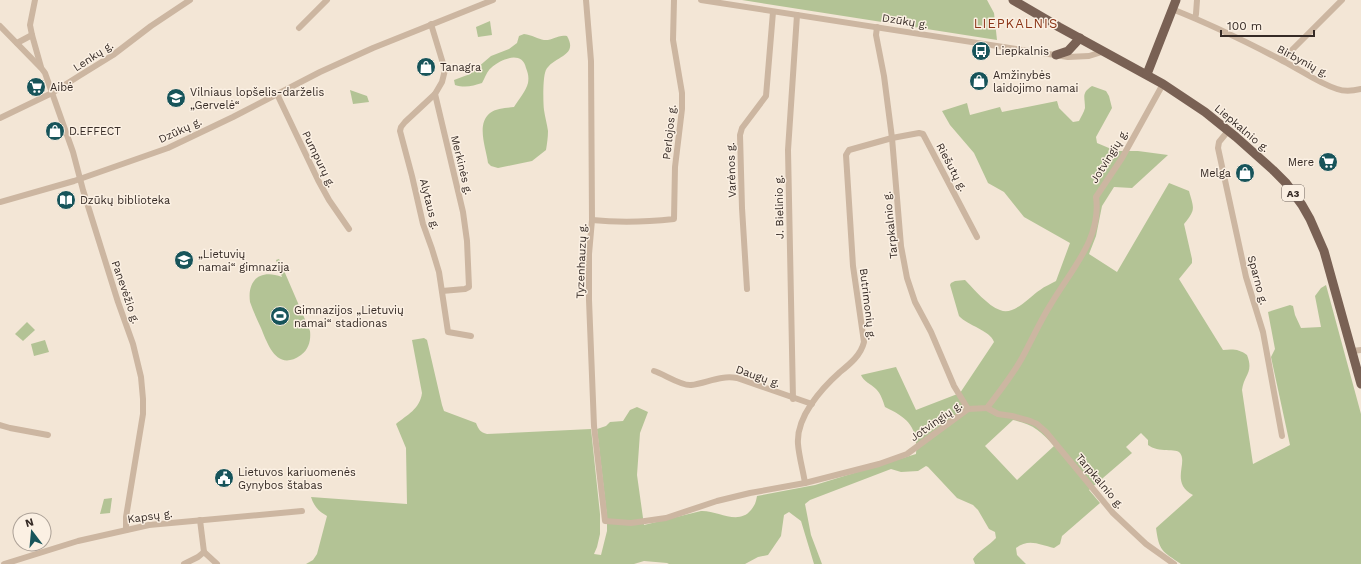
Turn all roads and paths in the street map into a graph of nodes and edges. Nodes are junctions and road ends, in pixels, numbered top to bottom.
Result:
1 (36, 0) edge
2 (190, 0) edge
3 (327, 0) edge
4 (493, 0) edge
5 (586, 0) edge
6 (674, 0) edge
7 (701, 0) edge
8 (1013, 0) edge
9 (1197, 0) edge
10 (1342, 0) edge
11 (1174, 4) edge
12 (773, 12) junction
13 (797, 15) junction
14 (1195, 18) junction
15 (432, 24) junction
16 (0, 26) edge
17 (877, 27) junction
18 (299, 28) dead end
19 (32, 35) junction
20 (1080, 38) junction
21 (17, 43) junction
22 (1105, 51) junction
23 (1056, 55) junction
24 (1282, 60) junction
25 (42, 69) junction
26 (1147, 74) junction
27 (1163, 84) junction
28 (1361, 89) edge
29 (52, 93) junction
30 (277, 94) junction
31 (435, 94) junction
32 (0, 118) edge
33 (1228, 131) junction
34 (892, 138) junction
35 (80, 178) junction
36 (0, 202) edge
37 (592, 220) junction
38 (349, 230) dead end
39 (977, 237) dead end
40 (747, 289) dead end
41 (442, 291) junction
42 (471, 336) dead end
43 (1356, 351) edge
44 (654, 370) dead end
45 (1361, 384) edge
46 (793, 399) junction
47 (812, 404) junction
48 (968, 408) junction
49 (987, 408) junction
50 (0, 425) edge
51 (48, 434) dead end
52 (1282, 436) dead end
53 (805, 483) junction
54 (302, 511) dead end
55 (200, 520) junction
56 (605, 521) joint
57 (126, 530) junction
58 (204, 552) junction
59 (4, 564) edge
60 (184, 564) edge
61 (217, 564) edge
62 (1174, 564) edge

1 - 19 street, Panevėžio g.
2 - 29 street, Lenkų g.
3 - 18 street
4 - 15 street, Dzūkų g.
5 - 37 street, Tyzenhauzų g.
6 - 37 street, Perlojos g.
7 - 12 street, Dzūkų g.
8 - 20 main road, Liepkalnio g. / A3
9 - 14 street
10 - 24 street
11 - 14 street, Birbynių g.
11 - 26 main road
12 - 13 street, Dzūkų g.
12 - 40 street, Varėnos g.
13 - 17 street, Dzūkų g.
13 - 46 street, J. Bielinio g.
14 - 24 street, Birbynių g.
15 - 30 street, Dzūkų g.
15 - 31 street
16 - 21 street, Panevėžio g.
17 - 23 street, Dzūkų g.
17 - 34 street, Tarpkalnio g.
19 - 21 street
19 - 25 street, Panevėžio g.
20 - 22 main road, Liepkalnio g. / A3
20 - 23 main road
21 - 25 street, Panevėžio g.
22 - 23 street, Dzūkų g.
22 - 26 main road, Liepkalnio g. / A3
24 - 28 street, Birbynių g.
25 - 29 street, Panevėžio g.
26 - 27 main road, Liepkalnio g. / A3
27 - 33 main road, Liepkalnio g. / A3
27 - 49 street, Jotvingių g.
29 - 32 street, Lenkų g.
29 - 35 street, Panevėžio g.
30 - 35 street, Dzūkų g.
30 - 38 street, Pumpurų g.
31 - 41 street, Alytaus g.
31 - 41 street, Merkinės g.
33 - 43 main road, Liepkalnio g. / A3
33 - 52 street, Sparno g.
34 - 39 street, Riešutų g.
34 - 47 street, Butrimonių g.
34 - 48 street, Tarpkalnio g.
35 - 36 street, Dzūkų g.
35 - 57 street, Panevėžio g.
37 - 56 street, Tyzenhauzų g.
41 - 42 street, Alytaus g.
43 - 45 main road, Liepkalnio g. / A3
44 - 46 street, Daugų g.
46 - 47 street, Daugų g.
47 - 53 street, Butrimonių g.
48 - 49 street, Jotvingių g.
48 - 53 street, Jotvingių g.
49 - 62 street, Tarpkalnio g.
50 - 51 street
53 - 56 street, Jotvingių g.
54 - 55 street, Kapsų g.
55 - 57 street, Kapsų g.
55 - 58 street
57 - 59 street, Kapsų g.
58 - 60 street
58 - 61 street

